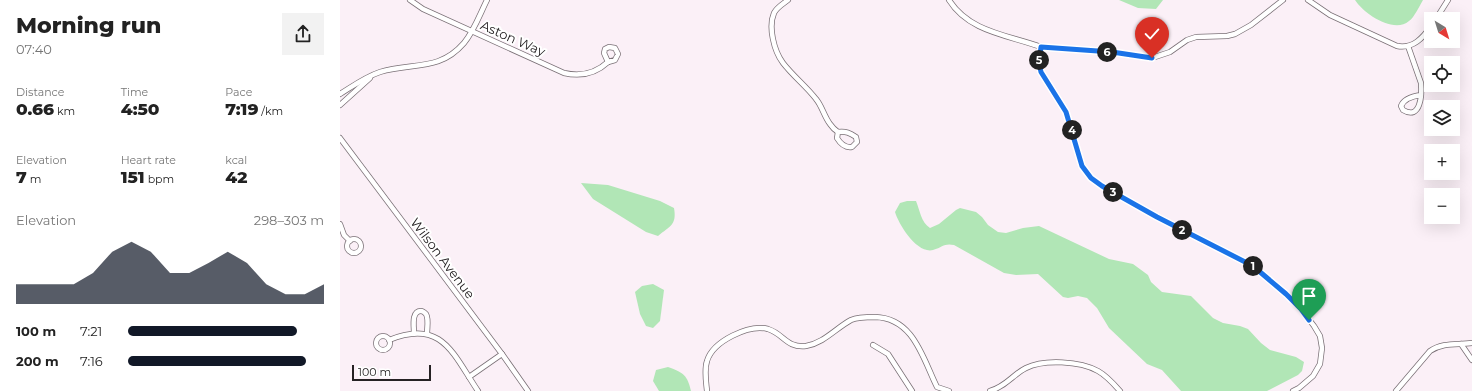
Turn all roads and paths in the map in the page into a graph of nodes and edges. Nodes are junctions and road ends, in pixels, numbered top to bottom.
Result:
1 (410, 0) edge
2 (487, 0) edge
3 (788, 0) edge
4 (949, 0) edge
5 (1283, 0) edge
6 (1308, 0) edge
7 (1448, 0) edge
8 (1440, 12) edge
9 (471, 31) junction
10 (1424, 35) edge
11 (1408, 46) junction
12 (1041, 47) junction
13 (608, 62) dead end
14 (374, 74) junction
15 (340, 94) edge
16 (1421, 95) junction
17 (340, 105) edge
18 (838, 132) dead end
19 (340, 138) edge
20 (340, 224) edge
21 (350, 241) dead end
22 (414, 333) junction
23 (427, 334) junction
24 (389, 340) dead end
25 (1472, 343) edge
26 (1461, 344) junction
27 (873, 345) dead end
28 (502, 354) junction
29 (1472, 360) edge
30 (469, 377) junction
31 (478, 391) edge
32 (528, 391) edge
33 (707, 391) edge
34 (912, 391) edge
35 (949, 391) edge
36 (990, 391) edge
37 (1120, 391) edge
38 (1293, 391) edge
39 (1396, 391) edge

1 - 9 street, Aston Way
2 - 9 street
3 - 18 street
4 - 12 street
5 - 12 street
6 - 11 street
7 - 8 street
9 - 13 street, Aston Way
9 - 14 street
10 - 11 street
11 - 16 street
12 - 38 street
14 - 15 street
14 - 17 street
16 - 16 street
19 - 28 street, Wilson Avenue
20 - 21 street
22 - 23 street
22 - 23 street
22 - 24 street
23 - 30 street
25 - 26 street
26 - 29 street
26 - 39 street
27 - 34 street
28 - 30 street
28 - 32 street, Wilson Avenue
30 - 31 street
33 - 35 street
36 - 37 street

